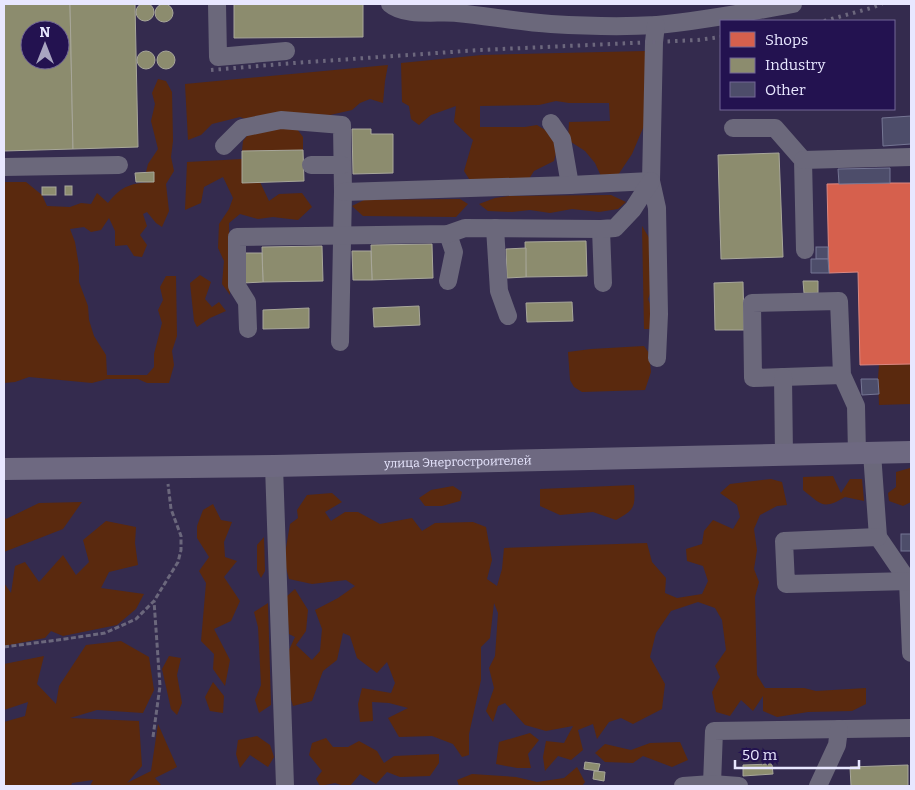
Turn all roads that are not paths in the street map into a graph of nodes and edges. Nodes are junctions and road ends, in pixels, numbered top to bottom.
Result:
1 (218, 4) edge
2 (390, 4) edge
3 (792, 4) edge
4 (453, 8) edge
5 (656, 25) junction
6 (286, 50) dead end
7 (551, 123) dead end
8 (733, 128) dead end
9 (224, 146) dead end
10 (911, 158) edge
11 (803, 160) junction
12 (119, 165) dead end
13 (311, 166) dead end
14 (342, 166) junction
15 (4, 167) edge
16 (650, 181) junction
17 (570, 185) junction
18 (343, 192) junction
19 (495, 228) junction
20 (601, 229) junction
21 (448, 234) junction
22 (342, 236) junction
23 (805, 250) dead end
24 (448, 282) dead end
25 (603, 283) dead end
26 (508, 316) dead end
27 (248, 329) dead end
28 (340, 342) dead end
29 (657, 358) dead end
30 (842, 375) junction
31 (783, 377) junction
32 (911, 452) edge
33 (865, 453) junction
34 (784, 455) junction
35 (274, 466) junction
36 (4, 469) edge
37 (878, 537) junction
38 (910, 581) edge
39 (911, 653) edge
40 (911, 728) edge
41 (839, 729) junction
42 (712, 784) junction
43 (285, 786) edge
44 (683, 786) edge
45 (739, 786) edge
46 (818, 786) edge

1 - 6 lane
2 - 4 lane
3 - 5 lane
4 - 5 lane
5 - 16 lane
7 - 17 lane
8 - 11 lane
9 - 14 lane
10 - 11 lane
11 - 23 lane
12 - 15 lane
13 - 14 lane
14 - 18 lane
16 - 17 lane
16 - 20 lane
16 - 29 lane
17 - 18 lane
18 - 22 lane
19 - 20 lane
19 - 21 lane
19 - 26 lane
20 - 25 lane
21 - 22 lane
21 - 24 lane
22 - 27 lane
22 - 28 lane
30 - 31 lane
30 - 31 lane
30 - 33 lane
31 - 34 lane
32 - 33 main road, улица Энергостроителей
33 - 34 main road, улица Энергостроителей
33 - 37 lane
34 - 35 main road, улица Энергостроителей
35 - 36 main road, улица Энергостроителей
35 - 43 lane
37 - 38 lane
37 - 38 lane
38 - 39 lane
40 - 41 lane
41 - 42 lane
41 - 46 lane
42 - 44 lane
42 - 45 lane

